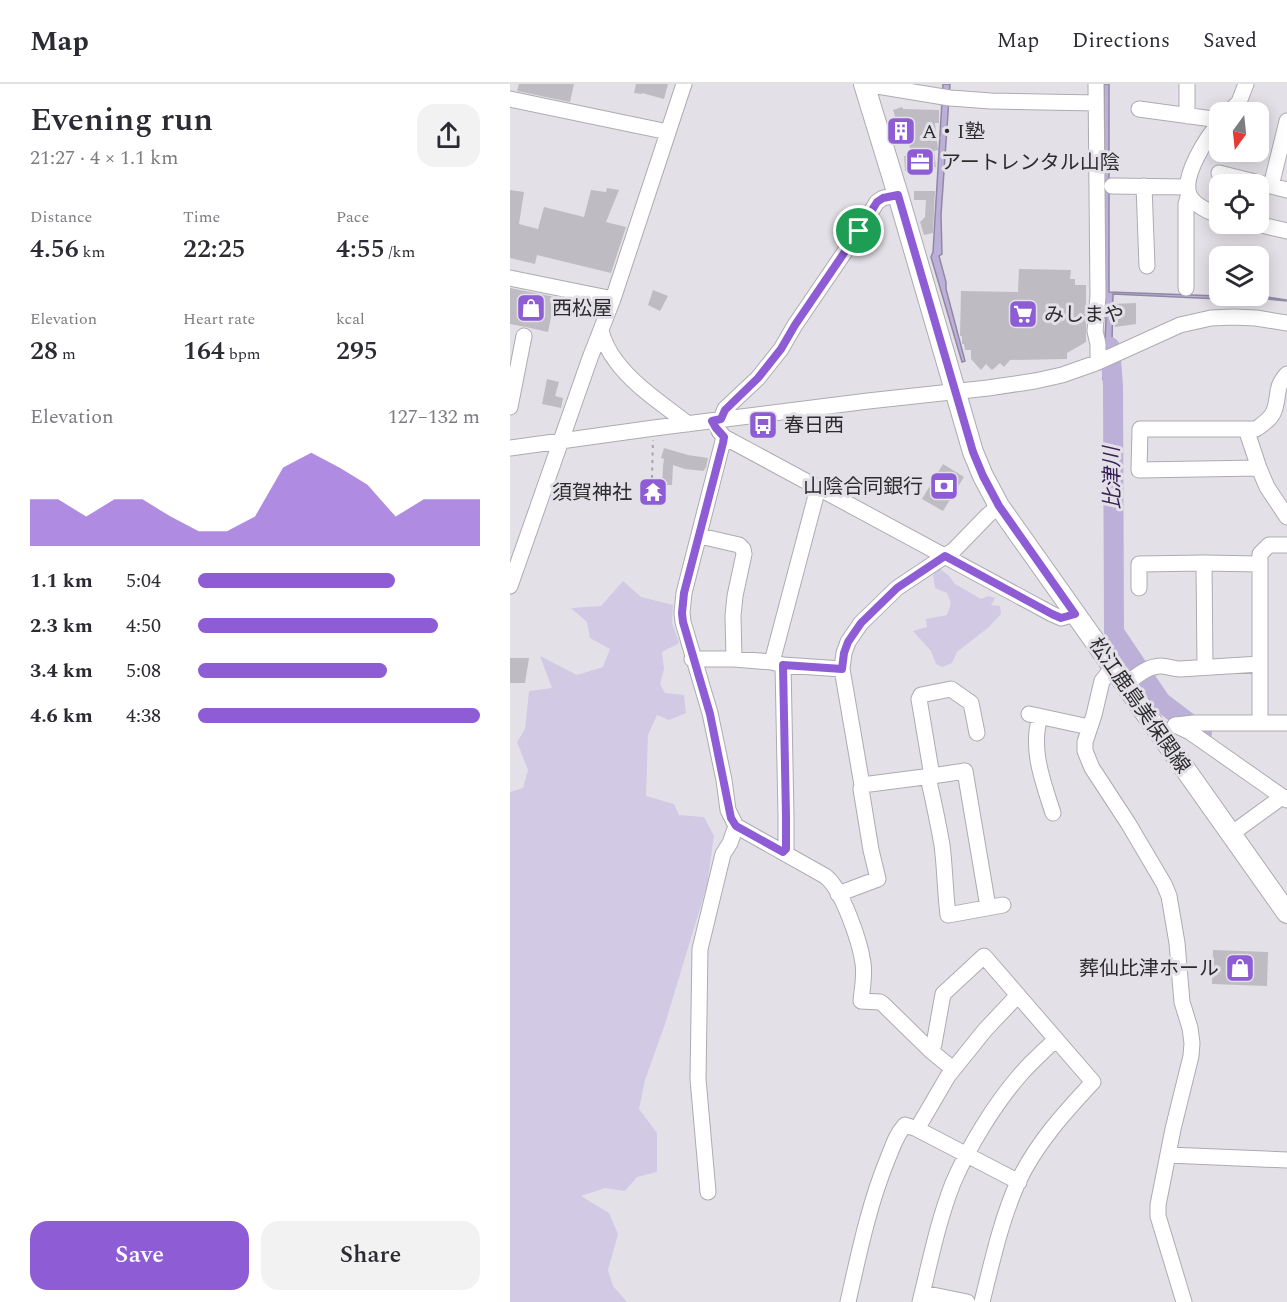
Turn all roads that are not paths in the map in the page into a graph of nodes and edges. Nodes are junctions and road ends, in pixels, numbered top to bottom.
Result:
1 (684, 84) edge
2 (865, 84) edge
3 (1096, 84) edge
4 (1187, 84) edge
5 (1246, 84) edge
6 (510, 99) edge
7 (1239, 102) edge
8 (1096, 103) junction
9 (1139, 110) dead end
10 (1187, 116) junction
11 (1209, 119) edge
12 (1287, 121) edge
13 (668, 132) junction
14 (1209, 138) edge
15 (1112, 186) dead end
16 (1144, 186) junction
17 (1271, 186) joint
18 (1287, 190) edge
19 (1189, 191) junction
20 (898, 195) junction
21 (1209, 211) edge
22 (1269, 227) edge
23 (1287, 231) edge
24 (1147, 266) dead end
25 (510, 278) edge
26 (1186, 288) dead end
27 (613, 299) junction
28 (1287, 323) edge
29 (601, 331) junction
30 (524, 336) dead end
31 (1099, 362) junction
32 (1287, 374) edge
33 (955, 391) junction
34 (510, 407) edge
35 (717, 420) junction
36 (688, 424) junction
37 (1246, 429) junction
38 (724, 437) junction
39 (561, 441) junction
40 (510, 448) edge
41 (1258, 468) junction
42 (818, 488) junction
43 (999, 506) junction
44 (1287, 517) edge
45 (700, 536) junction
46 (1287, 545) edge
47 (945, 556) junction
48 (1204, 563) junction
49 (1260, 564) junction
50 (510, 586) edge
51 (1139, 588) dead end
52 (1075, 614) junction
53 (692, 658) junction
54 (734, 659) junction
55 (778, 664) junction
56 (1260, 664) junction
57 (1113, 667) junction
58 (1205, 668) junction
59 (842, 669) junction
60 (1136, 677) junction
61 (1260, 723) junction
62 (1287, 723) edge
63 (1177, 726) junction
64 (1089, 728) junction
65 (977, 733) dead end
66 (930, 776) junction
67 (862, 785) junction
68 (1285, 799) edge
69 (1053, 813) dead end
70 (736, 826) junction
71 (1231, 834) junction
72 (783, 852) junction
73 (838, 894) junction
74 (1003, 905) dead end
75 (987, 907) junction
76 (1287, 914) edge
77 (1018, 995) junction
78 (1056, 1039) junction
79 (931, 1051) junction
80 (953, 1069) junction
81 (917, 1129) junction
82 (967, 1155) junction
83 (1168, 1155) junction
84 (1287, 1160) edge
85 (1018, 1182) junction
86 (708, 1192) dead end
87 (921, 1297) edge
88 (848, 1302) edge
89 (967, 1302) edge
90 (982, 1302) edge
91 (1184, 1302) edge

1 - 13 street
2 - 8 street
2 - 20 main road, 松江鹿島美保関線
3 - 8 street
4 - 10 street
5 - 7 street
6 - 13 street
8 - 31 street
9 - 10 street
10 - 11 street
12 - 17 street
13 - 27 street
14 - 19 street
15 - 16 street
16 - 19 street
16 - 24 street
17 - 18 street
19 - 21 street
19 - 26 street
20 - 33 main road, 松江鹿島美保関線
20 - 35 street
22 - 23 street
25 - 27 street
27 - 29 street
28 - 31 street
29 - 36 street
29 - 39 street
30 - 34 street
31 - 33 street
32 - 37 street
33 - 35 street
33 - 43 main road, 松江鹿島美保関線
35 - 36 street
35 - 38 street
36 - 39 street
37 - 41 street
37 - 41 street
38 - 42 street
38 - 45 street
39 - 40 street
39 - 50 street
41 - 44 street
42 - 47 street
42 - 55 street
43 - 47 street
43 - 52 main road, 松江鹿島美保関線
45 - 53 street
45 - 54 street
46 - 49 street
47 - 52 street
47 - 59 street
48 - 49 street
48 - 51 street
48 - 58 street
49 - 56 street
52 - 57 main road, 松江鹿島美保関線
53 - 54 street
53 - 70 street
54 - 55 street
55 - 59 street
55 - 72 street
56 - 58 street
56 - 61 street
57 - 60 main road, 松江鹿島美保関線
57 - 64 street
58 - 60 street
59 - 67 street
60 - 63 main road, 松江鹿島美保関線
61 - 62 street
61 - 63 street
63 - 68 street
63 - 71 main road, 松江鹿島美保関線
64 - 69 street
64 - 83 street
65 - 66 street
66 - 67 street
66 - 75 street
66 - 75 street
67 - 73 street
68 - 71 street
70 - 72 street
70 - 86 street
71 - 76 main road, 松江鹿島美保関線
72 - 73 street
73 - 79 street
74 - 75 street
77 - 78 street
77 - 79 street
77 - 80 street
78 - 82 street
78 - 85 street
79 - 80 street
80 - 81 street
81 - 82 street
81 - 88 street
82 - 85 street
82 - 87 street
83 - 84 street
83 - 91 street
85 - 90 street
87 - 89 street

